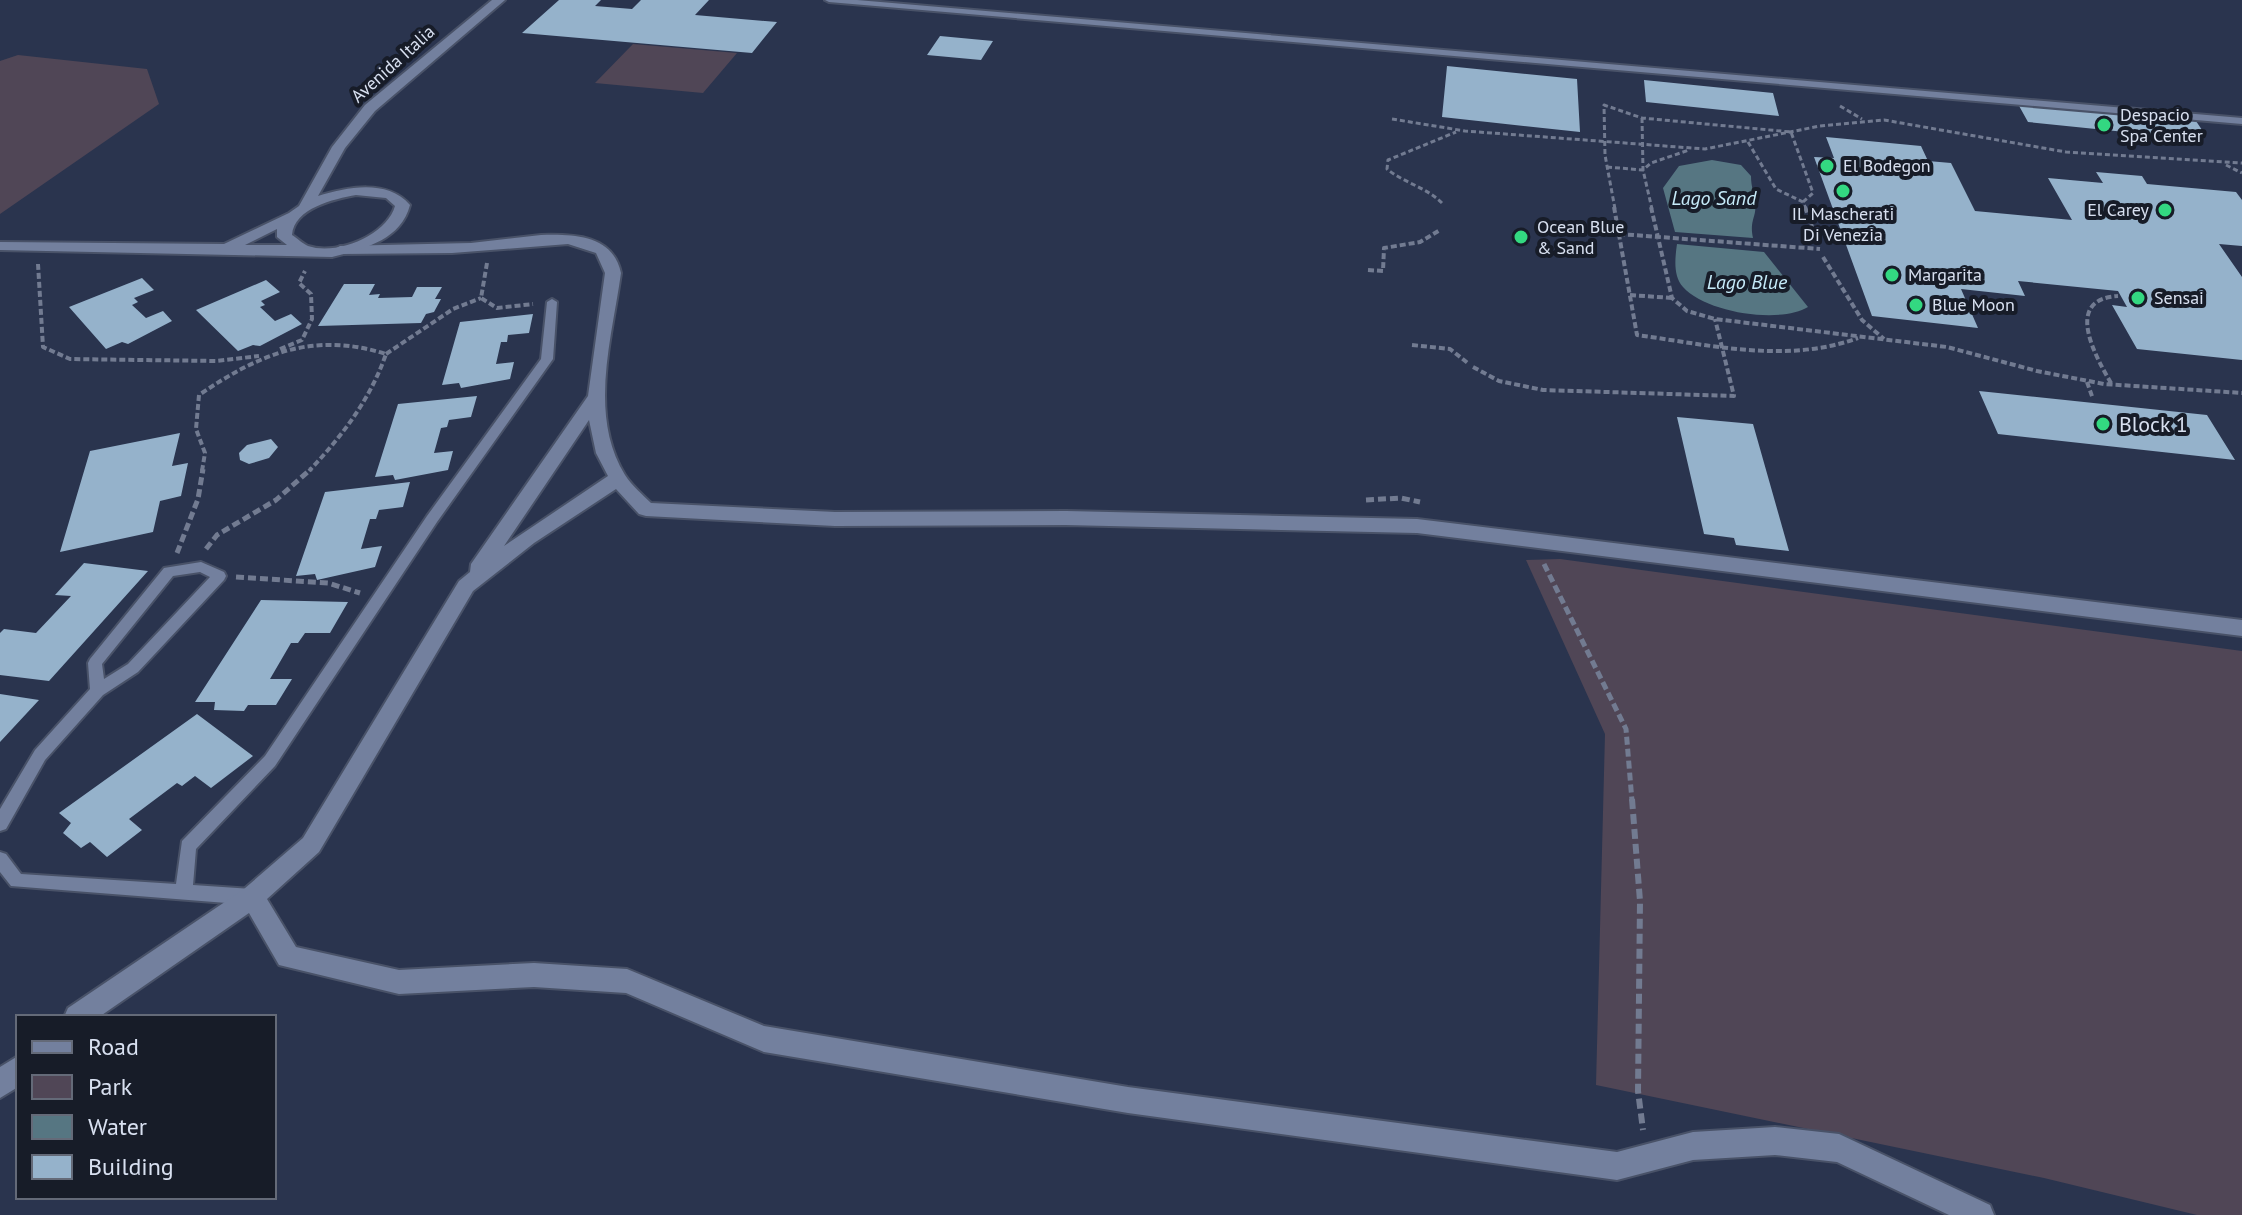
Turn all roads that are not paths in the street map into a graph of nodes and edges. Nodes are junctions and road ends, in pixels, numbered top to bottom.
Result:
1 (499, 0) edge
2 (829, 0) edge
3 (2242, 121) edge
4 (327, 169) junction
5 (356, 191) junction
6 (298, 212) junction
7 (390, 230) junction
8 (0, 246) edge
9 (419, 248) junction
10 (223, 250) junction
11 (340, 250) junction
12 (309, 251) junction
13 (552, 302) road end
14 (594, 400) junction
15 (617, 479) junction
16 (466, 586) junction
17 (2242, 628) edge
18 (98, 691) junction
19 (0, 824) edge
20 (0, 859) edge
21 (184, 892) junction
22 (253, 897) junction
23 (80, 1015) edge
24 (16, 1071) edge
25 (0, 1085) edge
26 (1980, 1215) edge

1 - 4 street, Avenida Italia
2 - 3 lane
4 - 5 street
4 - 6 street, Avenida Italia
5 - 6 street
5 - 7 street
6 - 10 street
6 - 12 street
7 - 9 street
7 - 11 street
8 - 10 street
9 - 11 street
9 - 14 street
10 - 12 street
11 - 12 street
13 - 21 lane
14 - 15 street
14 - 16 street
15 - 16 street
15 - 17 street
16 - 22 street
18 - 18 lane
18 - 19 lane
20 - 21 lane
21 - 22 lane
22 - 23 street
22 - 26 street
24 - 25 street

